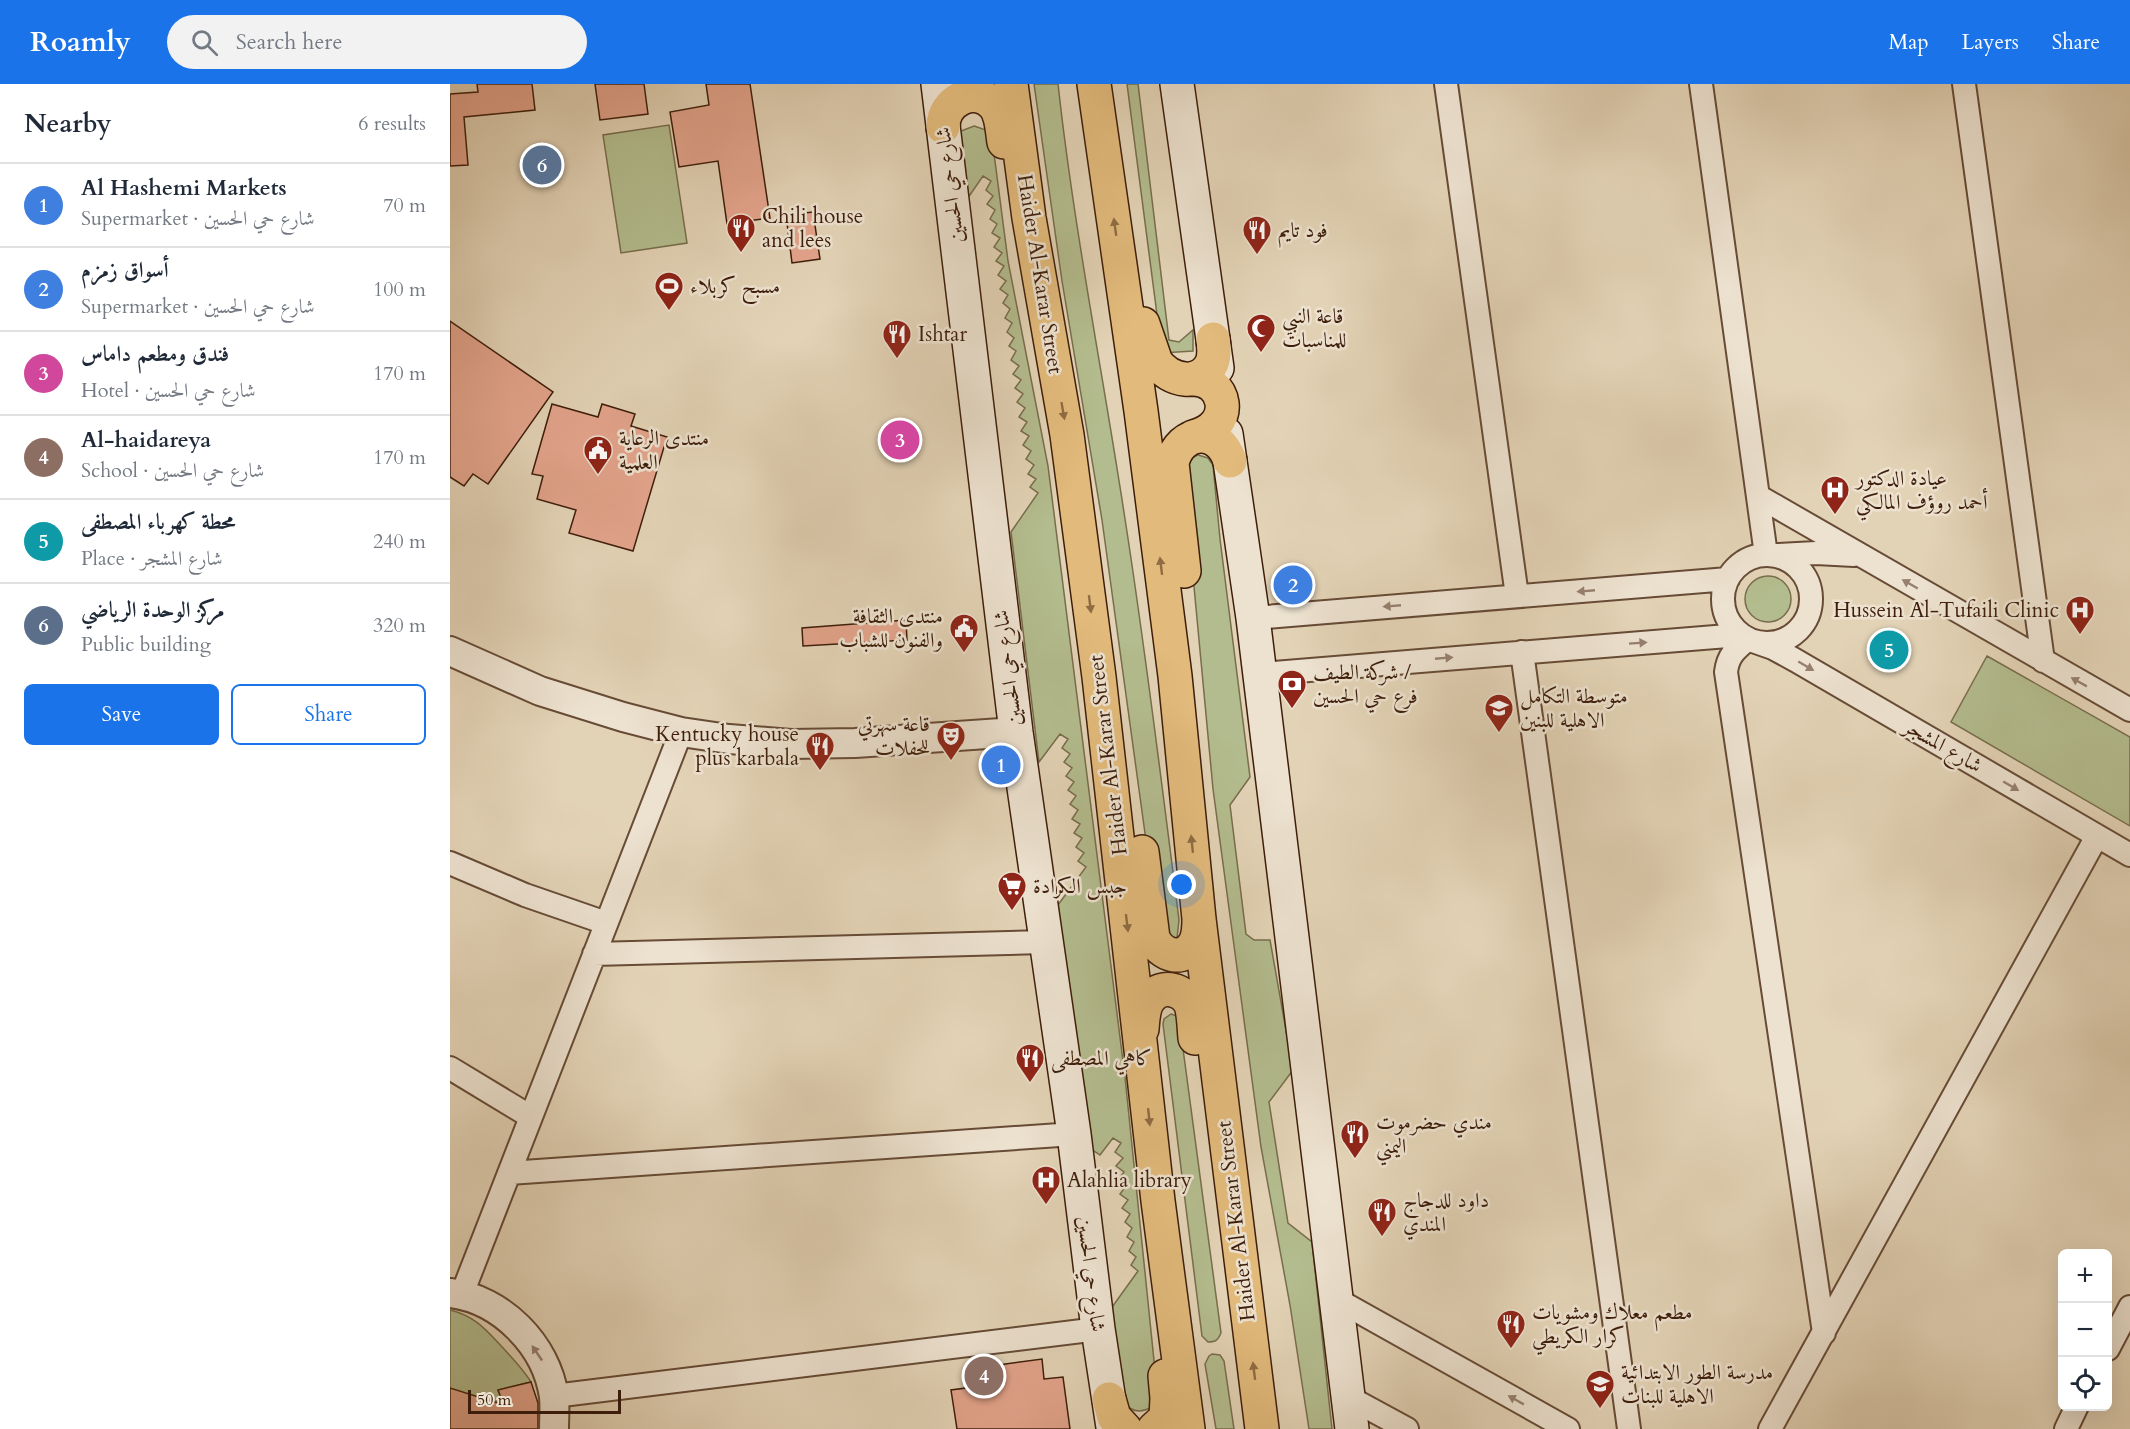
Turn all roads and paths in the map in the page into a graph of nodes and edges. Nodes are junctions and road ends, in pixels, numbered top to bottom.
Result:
1 (940, 84) edge
2 (1011, 84) edge
3 (1094, 84) edge
4 (1177, 84) edge
5 (1446, 84) edge
6 (1701, 84) edge
7 (1964, 84) edge
8 (972, 95) junction
9 (943, 128) junction
10 (1029, 218) junction
11 (1121, 266) junction
12 (1214, 339) junction
13 (1191, 379) junction
14 (1222, 405) junction
15 (1193, 437) junction
16 (1230, 461) junction
17 (1758, 496) junction
18 (1768, 555) junction
19 (1861, 556) junction
20 (1728, 579) junction
21 (1517, 596) junction
22 (1253, 618) junction
23 (1747, 638) junction
24 (450, 651) edge
25 (1522, 652) junction
26 (2043, 661) junction
27 (1260, 674) junction
28 (1175, 676) junction
29 (1099, 677) junction
30 (2130, 710) edge
31 (681, 732) junction
32 (1016, 732) junction
33 (2097, 836) junction
34 (2130, 855) edge
35 (450, 863) edge
36 (1199, 919) junction
37 (606, 923) junction
38 (1045, 942) junction
39 (594, 954) junction
40 (1141, 1044) junction
41 (450, 1068) edge
42 (531, 1117) junction
43 (1074, 1134) junction
44 (509, 1173) junction
45 (1158, 1201) junction
46 (1242, 1277) junction
47 (454, 1291) edge
48 (1336, 1299) junction
49 (2130, 1307) edge
50 (1098, 1329) junction
51 (1824, 1333) junction
52 (2112, 1341) edge
53 (554, 1396) junction
54 (1348, 1397) junction
55 (2075, 1411) edge
56 (1111, 1414) edge
57 (1263, 1424) edge
58 (554, 1429) edge
59 (1125, 1429) edge
60 (1154, 1429) edge
61 (1188, 1429) edge
62 (1352, 1429) edge
63 (1407, 1429) edge
64 (1568, 1429) edge
65 (1629, 1429) edge
66 (1770, 1429) edge
67 (2066, 1429) edge

1 - 8 highway
1 - 9 main road, شارع حي الحسين
2 - 10 highway, Haider Al-Karar Street
11 -> 3 highway, Haider Al-Karar Street
4 - 12 main road
5 - 21 street
6 - 17 street
7 - 26 street
8 - 9 highway
8 - 10 highway
9 - 32 main road, شارع حي الحسين
10 -> 29 highway, Haider Al-Karar Street
11 - 13 highway
28 -> 11 highway, Haider Al-Karar Street
12 - 13 highway
12 - 14 main road
13 - 14 highway
14 - 15 highway
14 - 16 main road
15 - 16 highway
15 - 28 highway
16 - 22 main road
17 - 18 street
17 - 19 street
18 - 19 street
18 - 20 street
18 - 23 street
26 -> 19 street
20 -> 21 street
20 - 23 street
21 -> 22 street
22 - 27 main road
25 -> 23 street
23 -> 33 street, شارع المشجر
23 - 51 street
24 - 31 street
27 -> 25 street
25 - 65 street
30 -> 26 street
27 - 48 main road
36 -> 28 highway, Haider Al-Karar Street
29 - 36 highway
29 -> 40 highway, Haider Al-Karar Street
31 - 32 street
31 - 37 street
32 - 38 main road, شارع حي الحسين
33 - 34 street, شارع المشجر
33 - 51 street
35 - 37 street
36 - 46 highway, Haider Al-Karar Street
37 - 39 street
38 - 39 street
38 - 43 main road, شارع حي الحسين
39 - 42 street
40 -> 45 highway, Haider Al-Karar Street
40 - 46 highway
41 - 42 street
42 - 44 street
43 - 44 street
43 - 50 main road, شارع حي الحسين
44 - 47 street
45 - 60 highway
45 - 61 highway, Haider Al-Karar Street
57 -> 46 highway, Haider Al-Karar Street
53 -> 47 street
48 - 54 main road
64 -> 48 street
49 - 52 street
50 - 53 street
50 - 56 main road, شارع حي الحسين
51 - 66 street
53 - 58 street
54 - 62 main road
54 - 63 street
55 - 67 street
56 - 59 highway

